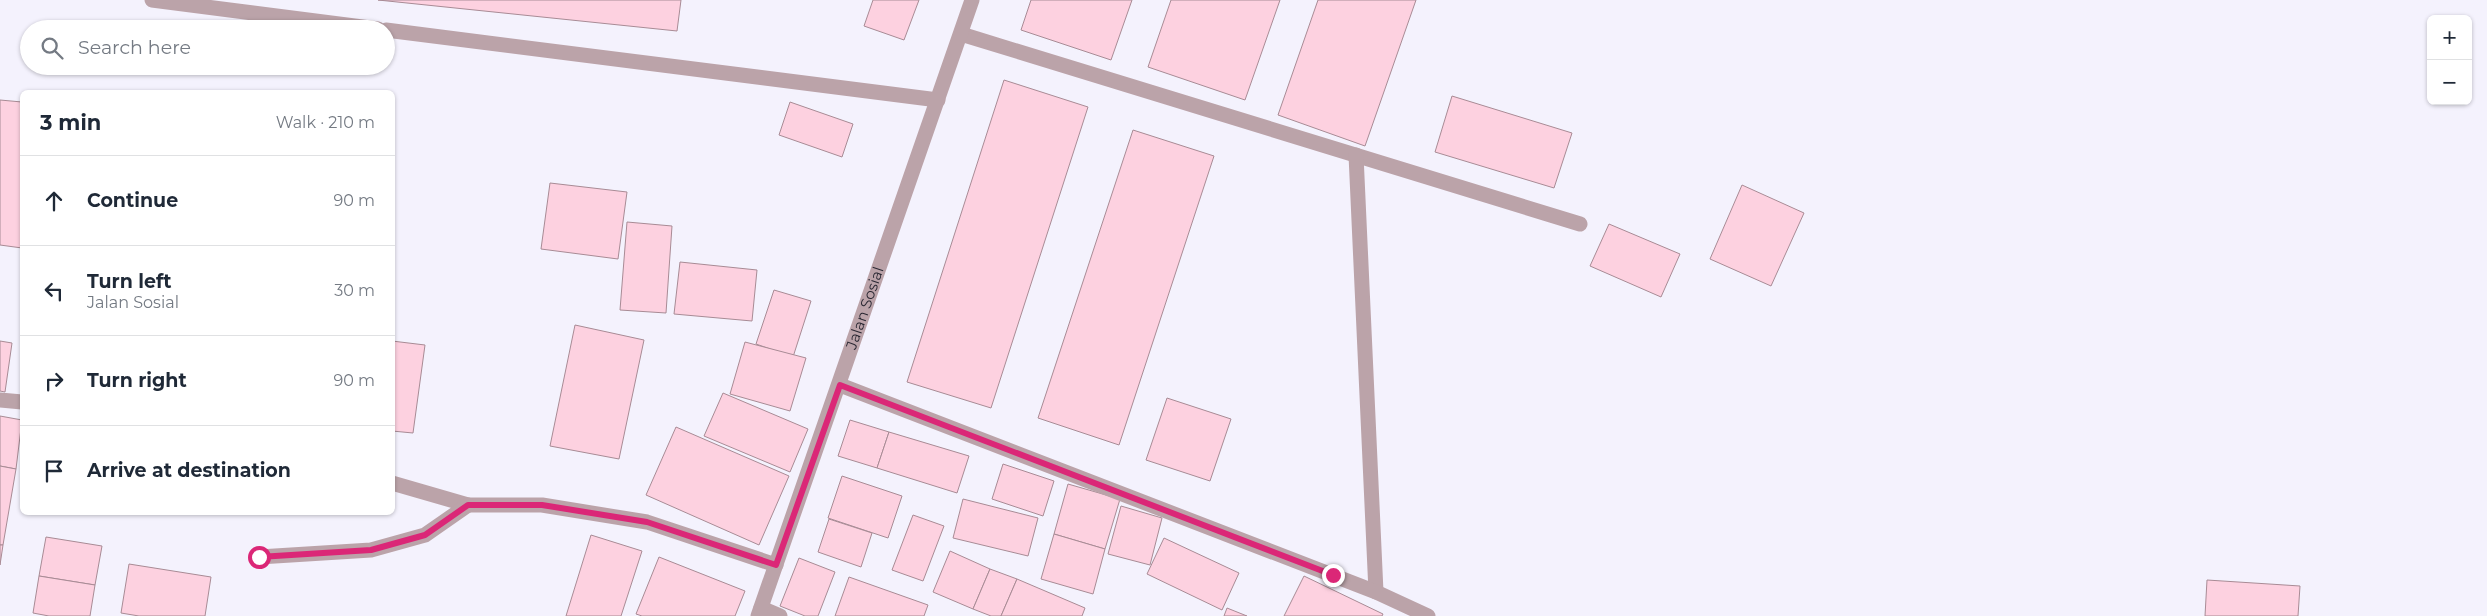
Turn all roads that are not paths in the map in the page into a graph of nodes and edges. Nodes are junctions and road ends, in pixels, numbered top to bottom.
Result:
1 (152, 0) edge
2 (972, 0) edge
3 (308, 20) edge
4 (395, 31) edge
5 (961, 34) junction
6 (938, 100) junction
7 (1356, 155) junction
8 (1580, 224) dead end
9 (840, 385) junction
10 (0, 400) edge
11 (20, 402) edge
12 (395, 484) edge
13 (468, 505) junction
14 (259, 557) dead end
15 (776, 565) junction
16 (1376, 592) junction
17 (760, 612) edge
18 (780, 616) edge
19 (1428, 616) edge

1 - 3 street
2 - 5 street, Jalan Sosial
4 - 6 street
5 - 6 street, Jalan Sosial
5 - 7 street
6 - 9 street, Jalan Sosial
7 - 8 street
7 - 16 street
9 - 15 street, Jalan Sosial
9 - 16 street
10 - 11 street
12 - 13 street
13 - 14 street
13 - 15 street
15 - 17 street, Jalan Sosial
16 - 19 street
17 - 18 street

